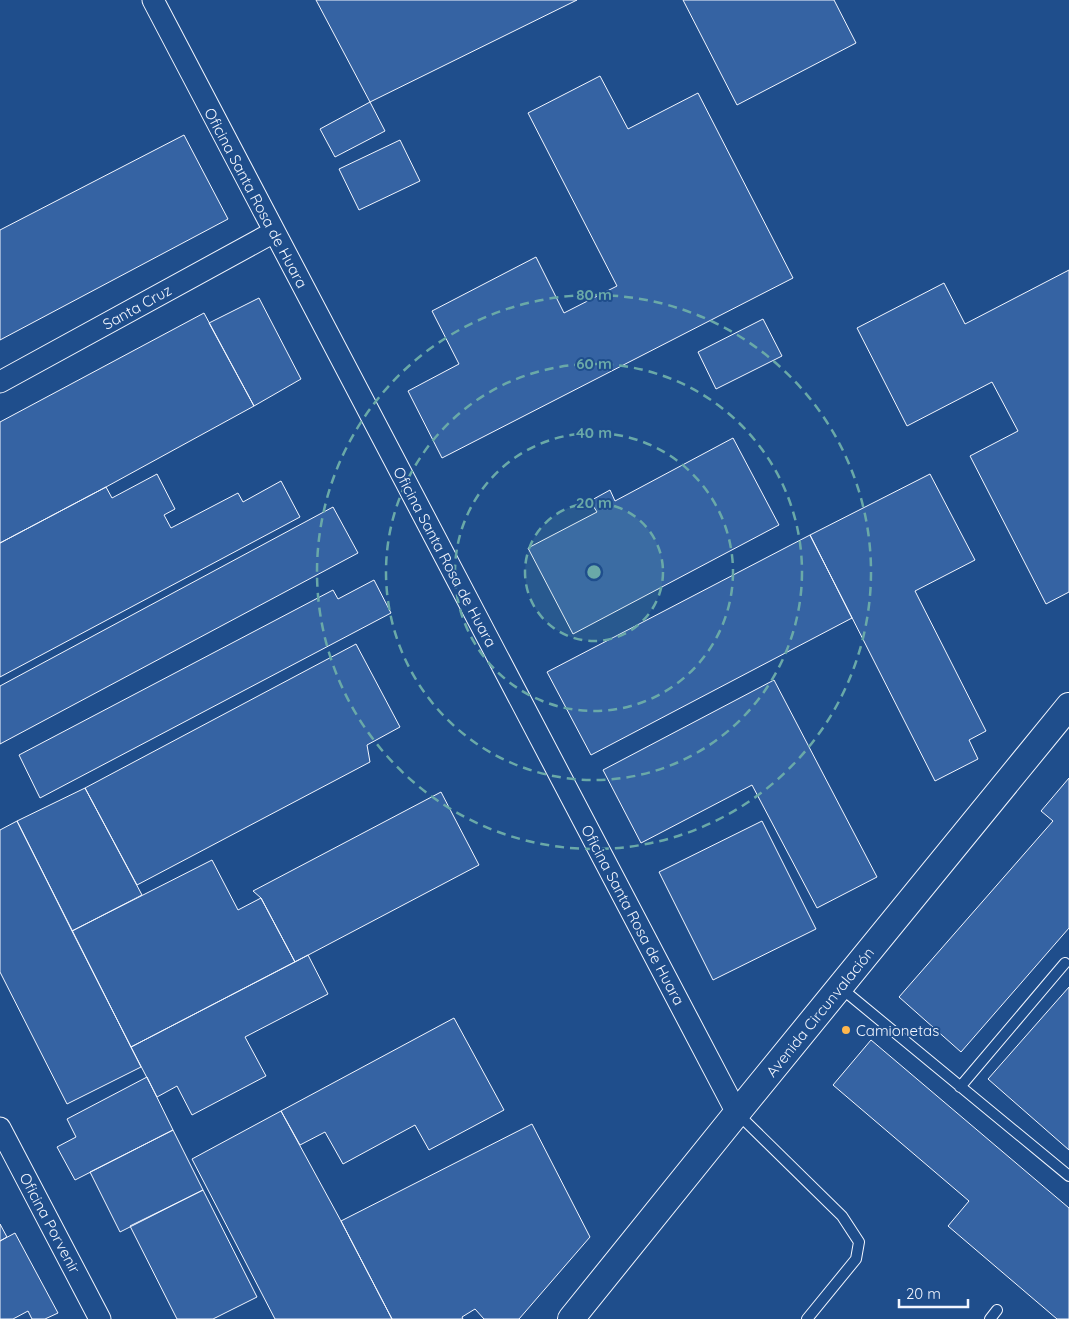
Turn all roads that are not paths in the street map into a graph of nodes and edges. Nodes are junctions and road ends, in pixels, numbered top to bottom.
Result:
1 (153, 0) edge
2 (274, 232) junction
3 (0, 382) edge
4 (1069, 706) edge
5 (1065, 963) dead end
6 (840, 988) junction
7 (960, 1087) junction
8 (738, 1113) junction
9 (0, 1128) edge
10 (1069, 1176) edge
11 (997, 1310) dead end
12 (100, 1319) edge
13 (571, 1319) edge
14 (807, 1319) edge
15 (990, 1319) edge

1 - 2 street, Oficina Santa Rosa de Huara
2 - 3 street, Santa Cruz
2 - 8 street, Oficina Santa Rosa de Huara
4 - 6 street, Avenida Circunvalación
5 - 7 lane
6 - 7 lane
6 - 8 street, Avenida Circunvalación
7 - 10 lane
8 - 13 street, Avenida Circunvalación
8 - 14 lane
9 - 12 street, Oficina Porvenir
11 - 15 lane

